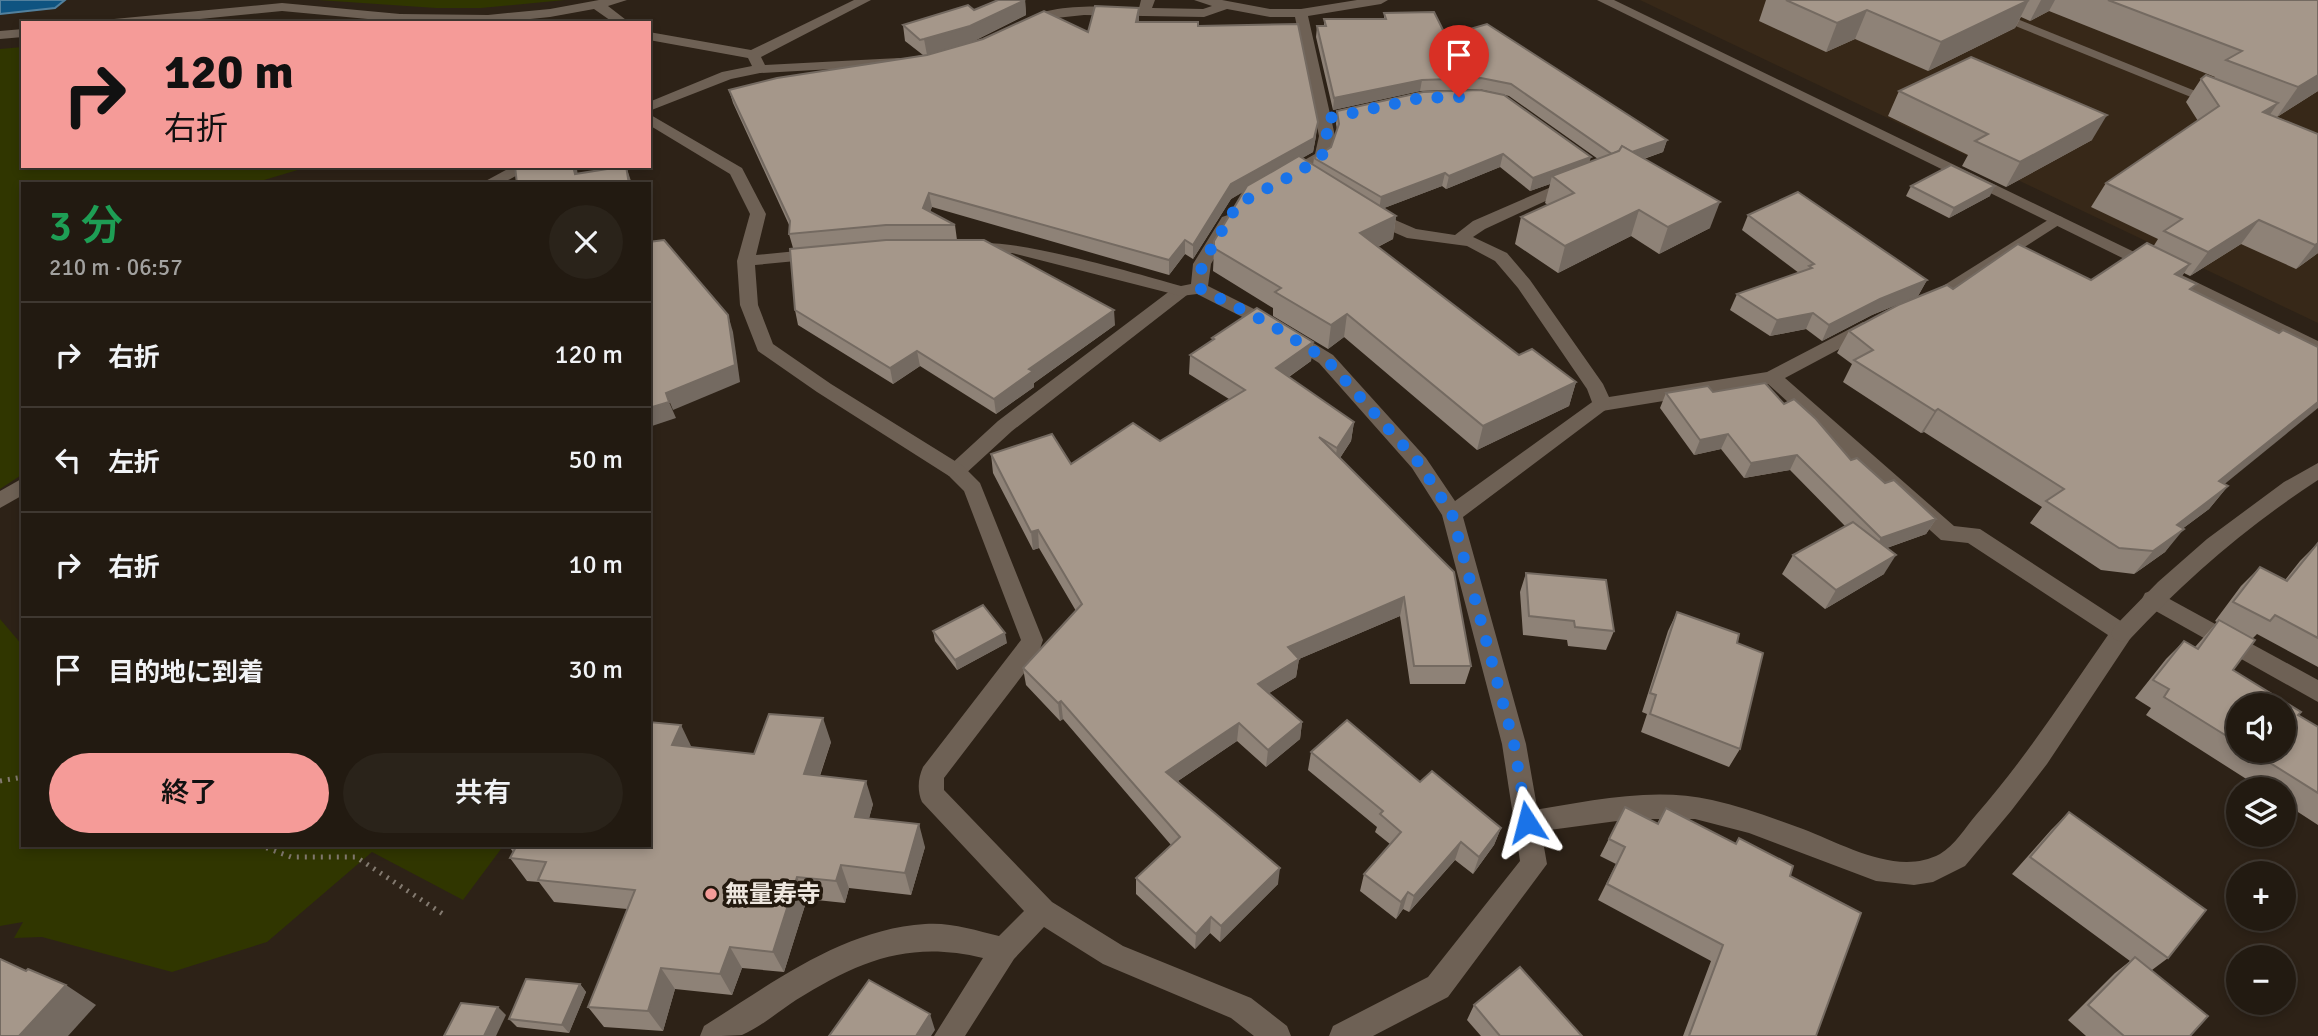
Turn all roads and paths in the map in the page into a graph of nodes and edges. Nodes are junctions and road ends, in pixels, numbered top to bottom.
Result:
1 (620, 0) edge
2 (864, 0) edge
3 (1201, 0) edge
4 (1381, 0) edge
5 (1604, 0) edge
6 (1958, 0) edge
7 (1349, 3) edge
8 (590, 4) edge
9 (1228, 5) junction
10 (206, 6) edge
11 (1146, 6) edge
12 (1301, 13) junction
13 (401, 20) edge
14 (125, 21) edge
15 (620, 21) edge
16 (21, 33) edge
17 (1010, 34) edge
18 (0, 35) edge
19 (651, 36) edge
20 (753, 55) junction
21 (916, 62) edge
22 (760, 69) junction
23 (651, 106) edge
24 (2228, 106) edge
25 (651, 119) edge
26 (522, 168) edge
27 (1300, 171) junction
28 (1591, 176) edge
29 (492, 182) edge
30 (1321, 184) edge
31 (1268, 187) edge
32 (1352, 203) edge
33 (1238, 204) edge
34 (2056, 220) junction
35 (1457, 241) junction
36 (957, 247) edge
37 (837, 252) edge
38 (746, 261) junction
39 (1190, 289) junction
40 (1913, 307) edge
41 (1890, 316) edge
42 (2318, 348) edge
43 (1773, 377) junction
44 (1602, 405) junction
45 (2318, 470) edge
46 (956, 471) junction
47 (21, 486) edge
48 (0, 501) edge
49 (1452, 514) junction
50 (2153, 599) junction
51 (2122, 633) junction
52 (2318, 692) edge
53 (21, 777) edge
54 (0, 780) edge
55 (1527, 822) junction
56 (264, 847) edge
57 (1042, 911) junction
58 (446, 916) dead end
59 (1004, 950) junction
60 (714, 1036) edge
61 (948, 1036) edge
62 (1278, 1036) edge
63 (1343, 1036) edge

1 - 8 street
2 - 20 street
3 - 9 street
4 - 7 street
5 - 34 street
6 - 24 street
7 - 12 street
8 - 13 street
8 - 15 street
9 - 11 street
9 - 12 street
10 - 13 street
10 - 14 street
11 - 17 street
12 - 27 street
16 - 18 street
19 - 20 street
20 - 22 street
21 - 22 street
22 - 23 street
25 - 38 street
26 - 29 street
27 - 30 street
27 - 31 street
28 - 35 street
32 - 35 street
33 - 39 street
34 - 40 street
34 - 42 street
35 - 44 street
36 - 39 street
37 - 38 street
38 - 46 street
39 - 46 street
39 - 49 street
41 - 43 street
43 - 44 street
43 - 51 street
44 - 49 street
45 - 50 street
46 - 57 street
47 - 48 street
49 - 55 street
50 - 51 street
50 - 52 street
51 - 55 street
53 - 54 path
55 - 63 street
56 - 58 path
57 - 59 street
57 - 62 street
59 - 60 street
59 - 61 street

